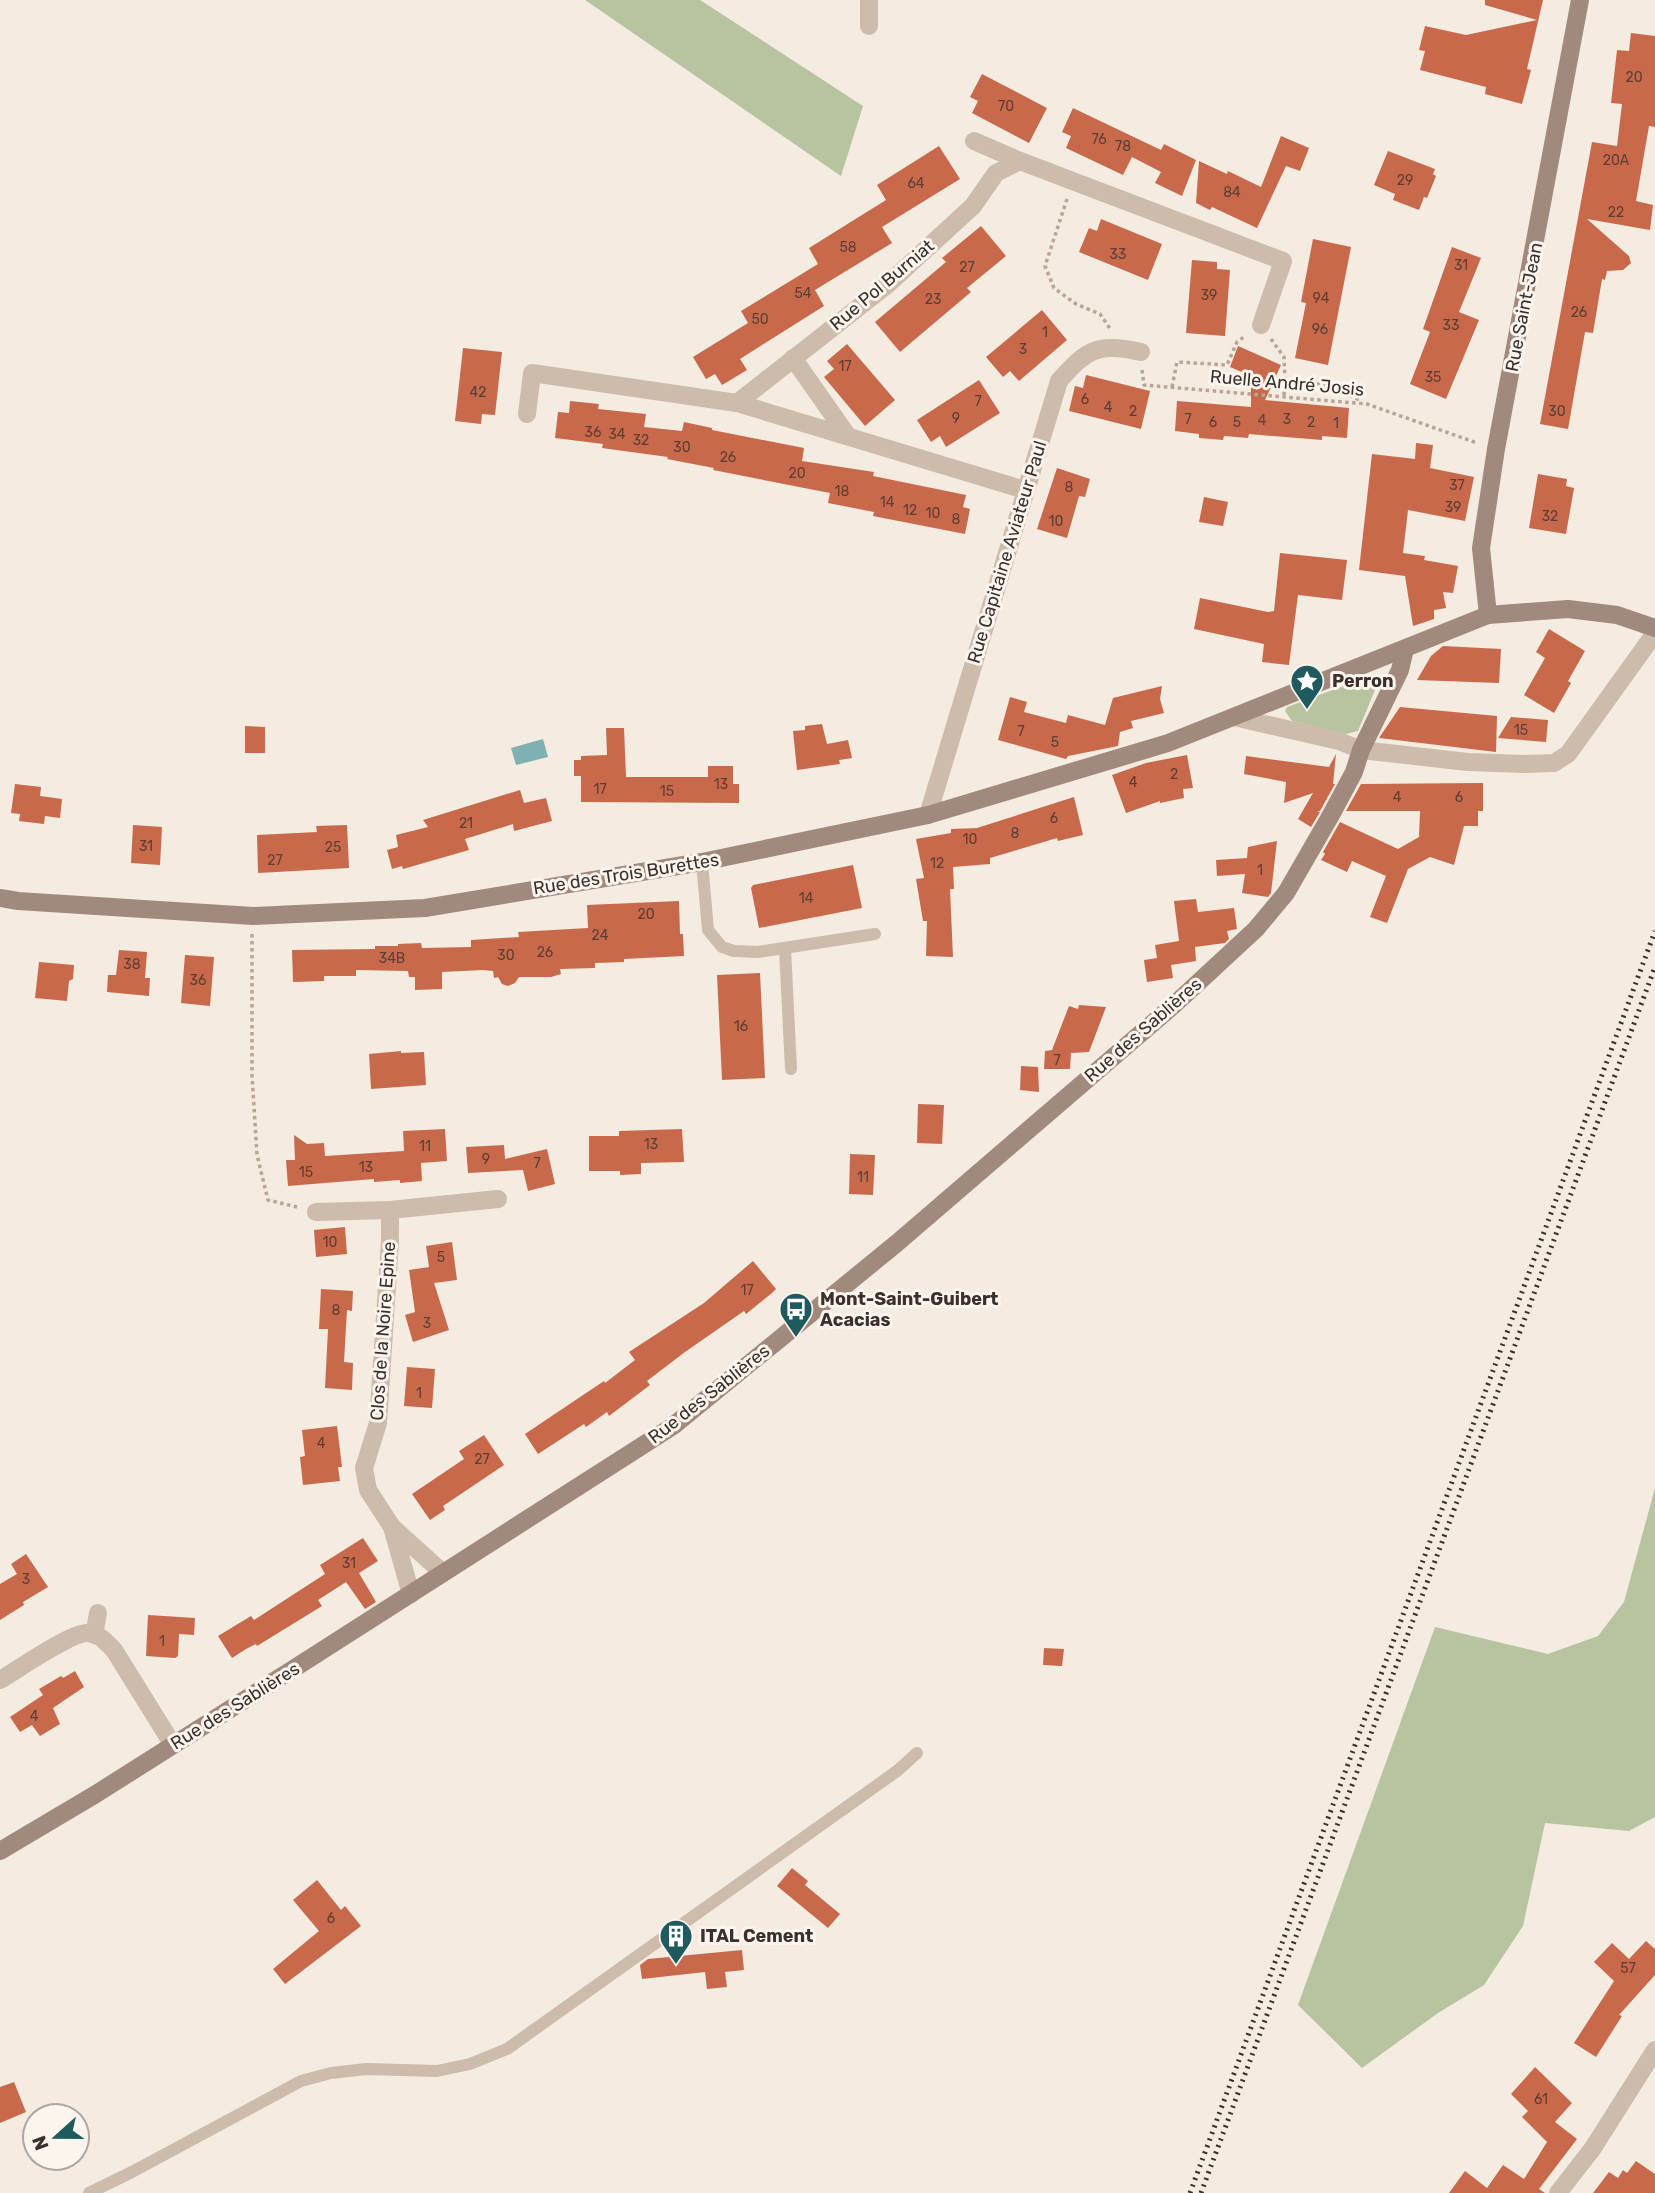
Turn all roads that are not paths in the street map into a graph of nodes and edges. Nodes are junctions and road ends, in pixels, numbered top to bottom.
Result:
1 (869, 0) edge
2 (1580, 0) edge
3 (869, 26) dead end
4 (974, 141) dead end
5 (1020, 161) junction
6 (1261, 326) road end
7 (1133, 350) road end
8 (793, 358) junction
9 (737, 402) junction
10 (527, 414) dead end
11 (847, 436) junction
12 (1025, 489) junction
13 (1488, 615) junction
14 (1655, 630) edge
15 (1405, 649) junction
16 (1234, 717) junction
17 (1362, 750) junction
18 (928, 815) junction
19 (702, 862) junction
20 (0, 898) edge
21 (875, 934) dead end
22 (785, 949) junction
23 (791, 1069) dead end
24 (498, 1199) dead end
25 (390, 1210) junction
26 (316, 1212) road end
27 (391, 1527) junction
28 (443, 1573) junction
29 (411, 1594) junction
30 (98, 1613) dead end
31 (94, 1634) junction
32 (0, 1680) edge
33 (173, 1745) junction
34 (917, 1753) dead end
35 (0, 1851) edge
36 (1655, 2050) edge
37 (89, 2193) edge
38 (1558, 2193) edge

1 - 3 street
2 - 13 street, Rue Saint-Jean
4 - 5 street
5 - 6 street
5 - 8 street, Rue Pol Burniat
7 - 12 street, Rue Capitaine Aviateur Paul
8 - 9 street, Rue Pol Burniat
8 - 11 street
9 - 10 street
9 - 11 street
11 - 12 street
12 - 18 street, Rue Capitaine Aviateur Paul
13 - 14 street, Rue des Trois Burettes
13 - 15 street, Rue des Trois Burettes
14 - 17 street
15 - 16 street, Rue des Trois Burettes
15 - 17 street, Rue des Sablières
16 - 17 street
16 - 18 street, Rue des Trois Burettes
17 - 28 street, Rue des Sablières
18 - 19 street, Rue des Trois Burettes
19 - 20 street, Rue des Trois Burettes
19 - 22 lane
21 - 22 lane
22 - 23 lane
24 - 25 street
25 - 26 street
25 - 27 street, Clos de la Noire Epine
27 - 28 street, Clos de la Noire Epine
27 - 29 street, Clos de la Noire Epine
28 - 29 street, Rue des Sablières
29 - 33 street, Rue des Sablières
30 - 31 street
31 - 32 street
31 - 33 street
33 - 35 street, Rue des Sablières
34 - 37 lane
36 - 38 street

